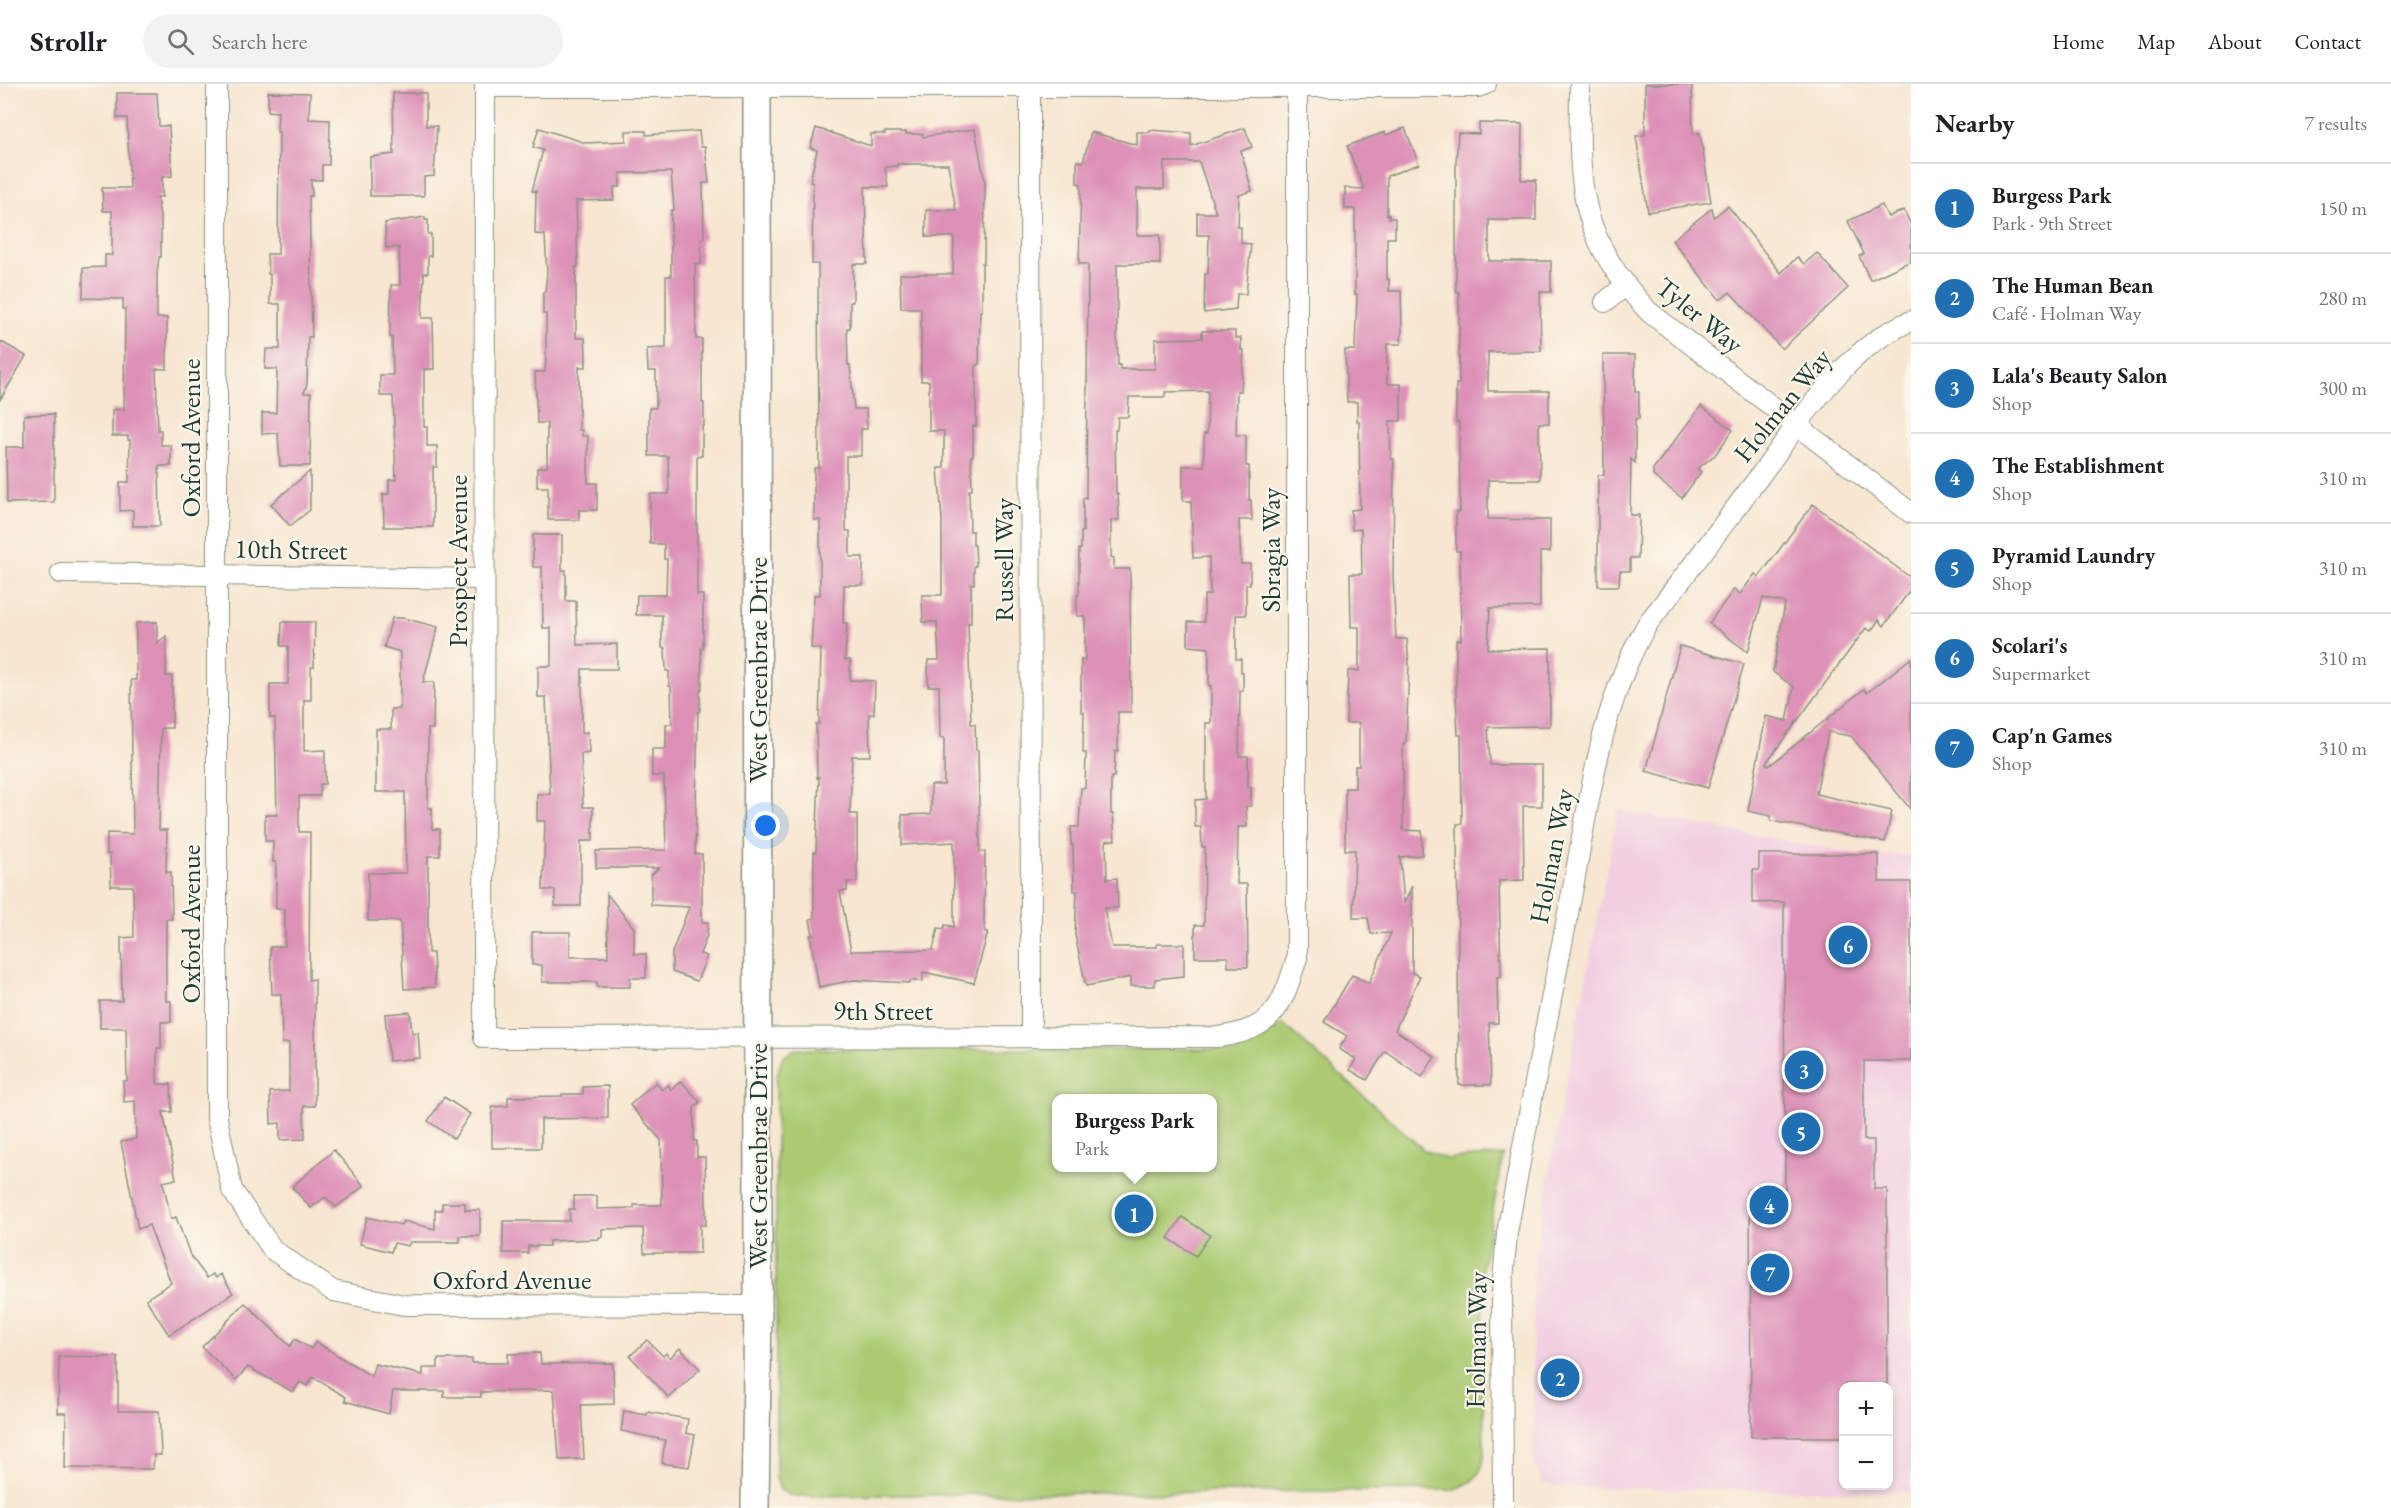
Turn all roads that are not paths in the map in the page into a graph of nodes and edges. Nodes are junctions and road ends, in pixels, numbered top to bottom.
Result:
1 (217, 84) edge
2 (1486, 84) edge
3 (1580, 84) edge
4 (485, 86) edge
5 (757, 86) edge
6 (1030, 86) edge
7 (1297, 86) edge
8 (1625, 286) junction
9 (1605, 302) dead end
10 (1911, 321) edge
11 (1797, 426) junction
12 (1911, 513) edge
13 (61, 573) dead end
14 (216, 575) junction
15 (484, 579) junction
16 (1275, 1012) joint
17 (1031, 1036) junction
18 (757, 1037) junction
19 (484, 1038) joint
20 (758, 1306) junction
21 (755, 1508) edge
22 (1503, 1508) edge

1 - 14 street, Oxford Avenue
2 - 7 street
3 - 8 street, Tyler Way
4 - 5 street
4 - 15 street, Prospect Avenue
5 - 6 street
5 - 18 street, West Greenbrae Drive
6 - 7 street
6 - 17 street, Russell Way
7 - 16 street, Sbragia Way
8 - 9 street
8 - 11 street, Tyler Way
10 - 11 street, Holman Way
11 - 12 street, Tyler Way
11 - 22 street, Holman Way
13 - 14 street, 10th Street
14 - 15 street, 10th Street
14 - 20 street, Oxford Avenue
15 - 19 street, Prospect Avenue
16 - 17 street, 9th Street
17 - 18 street, 9th Street
18 - 19 street, 9th Street
18 - 20 street, West Greenbrae Drive
20 - 21 street, West Greenbrae Drive

